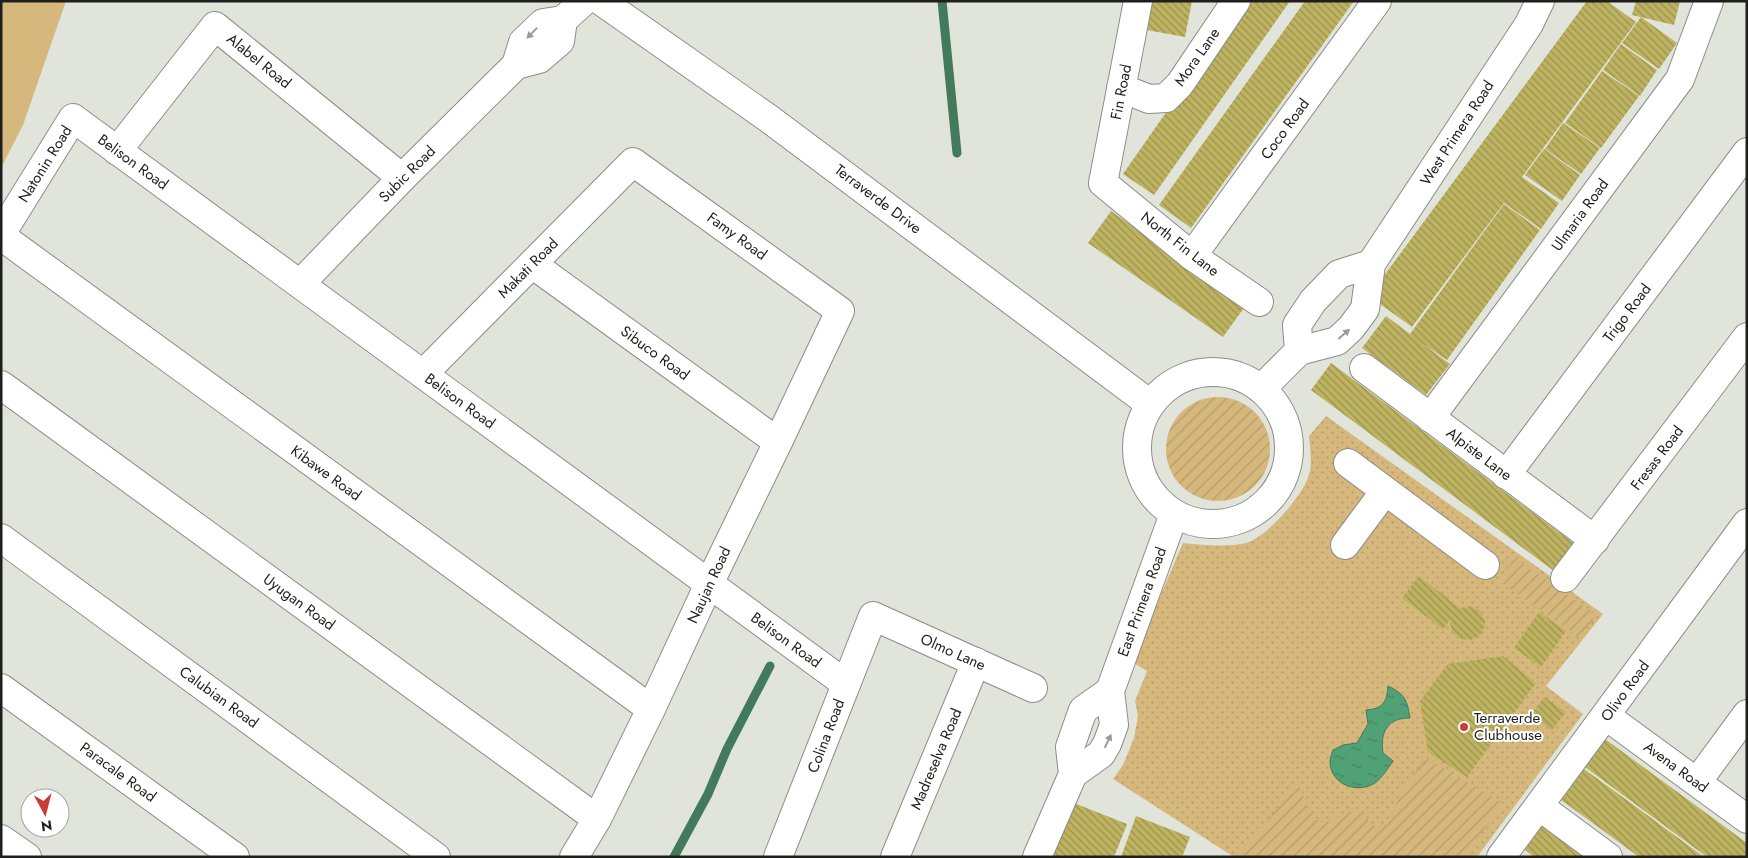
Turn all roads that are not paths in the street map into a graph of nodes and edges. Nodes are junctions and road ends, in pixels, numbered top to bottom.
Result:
1 (584, 1) edge
2 (602, 1) edge
3 (1138, 1) edge
4 (1236, 1) edge
5 (1378, 1) edge
6 (1540, 1) edge
7 (1709, 1) edge
8 (1121, 88) junction
9 (73, 118) joint
10 (117, 151) junction
11 (1747, 152) edge
12 (634, 162) joint
13 (402, 178) junction
14 (1103, 183) joint
15 (1, 235) edge
16 (1192, 256) junction
17 (532, 264) junction
18 (1371, 264) junction
19 (300, 284) junction
20 (1259, 302) dead end
21 (840, 311) joint
22 (1747, 337) edge
23 (1299, 351) junction
24 (1364, 368) dead end
25 (422, 374) junction
26 (1, 385) edge
27 (1262, 388) junction
28 (1150, 404) junction
29 (1430, 418) junction
30 (778, 442) junction
31 (1348, 463) dead end
32 (1506, 475) junction
33 (1385, 491) junction
34 (1174, 514) junction
35 (1747, 523) edge
36 (1, 538) edge
37 (1595, 540) junction
38 (1345, 545) dead end
39 (1485, 566) dead end
40 (1565, 578) dead end
41 (709, 584) junction
42 (872, 616) joint
43 (976, 662) junction
44 (846, 684) junction
45 (1, 688) edge
46 (1033, 688) dead end
47 (651, 709) junction
48 (1747, 714) edge
49 (1606, 716) junction
50 (1696, 782) junction
51 (1539, 806) junction
52 (597, 819) junction
53 (1747, 819) edge
54 (1, 839) edge
55 (26, 857) edge
56 (235, 857) edge
57 (436, 857) edge
58 (574, 857) edge
59 (778, 857) edge
60 (895, 857) edge
61 (1037, 857) edge
62 (1501, 857) edge
63 (1608, 857) edge

1 - 13 street, Subic Road
2 - 28 street, Terraverde Drive
3 - 8 street, Fin Road
4 - 8 street, Mora Lane
5 - 16 street, Coco Road
6 - 18 street, West Primera Road
7 - 29 street, Ulmaria Road
8 - 14 street, Fin Road
9 - 10 street, Belison Road
9 - 15 street, Natonin Road
10 - 13 street, Alabel Road
10 - 19 street, Belison Road
11 - 32 street, Trigo Road
12 - 17 street, Makati Road
12 - 21 street, Famy Road
13 - 19 street, Subic Road
14 - 16 street, North Fin Lane
15 - 47 street, Kibawe Road
16 - 20 street, North Fin Lane
17 - 25 street, Makati Road
17 - 30 street, Sibuco Road
18 - 23 street
23 -> 18 street, West Primera Road
19 - 25 street, Belison Road
21 - 30 street, Naujan Road
22 - 37 street, Fresas Road
23 - 27 street
24 - 29 street, Alpiste Lane
25 - 41 street, Belison Road
26 - 52 street, Uyugan Road
27 - 28 street
27 - 34 street
28 - 34 street
29 - 32 street, Alpiste Lane
30 - 41 street, Naujan Road
31 - 33 street
32 - 37 street, Alpiste Lane
33 - 38 street
33 - 39 street
34 - 61 street, East Primera Road
35 - 49 street, Olivo Road
36 - 57 street, Calubian Road
37 - 40 street, Fresas Road
41 - 44 street, Belison Road
41 - 47 street, Naujan Road
42 - 43 street, Olmo Lane
42 - 44 street, Colina Road
43 - 46 street, Olmo Lane
43 - 60 street, Madreselva Road
44 - 59 street, Colina Road
45 - 56 street, Paracale Road
47 - 52 street, Naujan Road
48 - 50 street
49 - 50 street, Avena Road
49 - 51 street, Olivo Road
50 - 53 street, Avena Road
51 - 62 street, Olivo Road
51 - 63 street
52 - 58 street, Naujan Road
54 - 55 street

